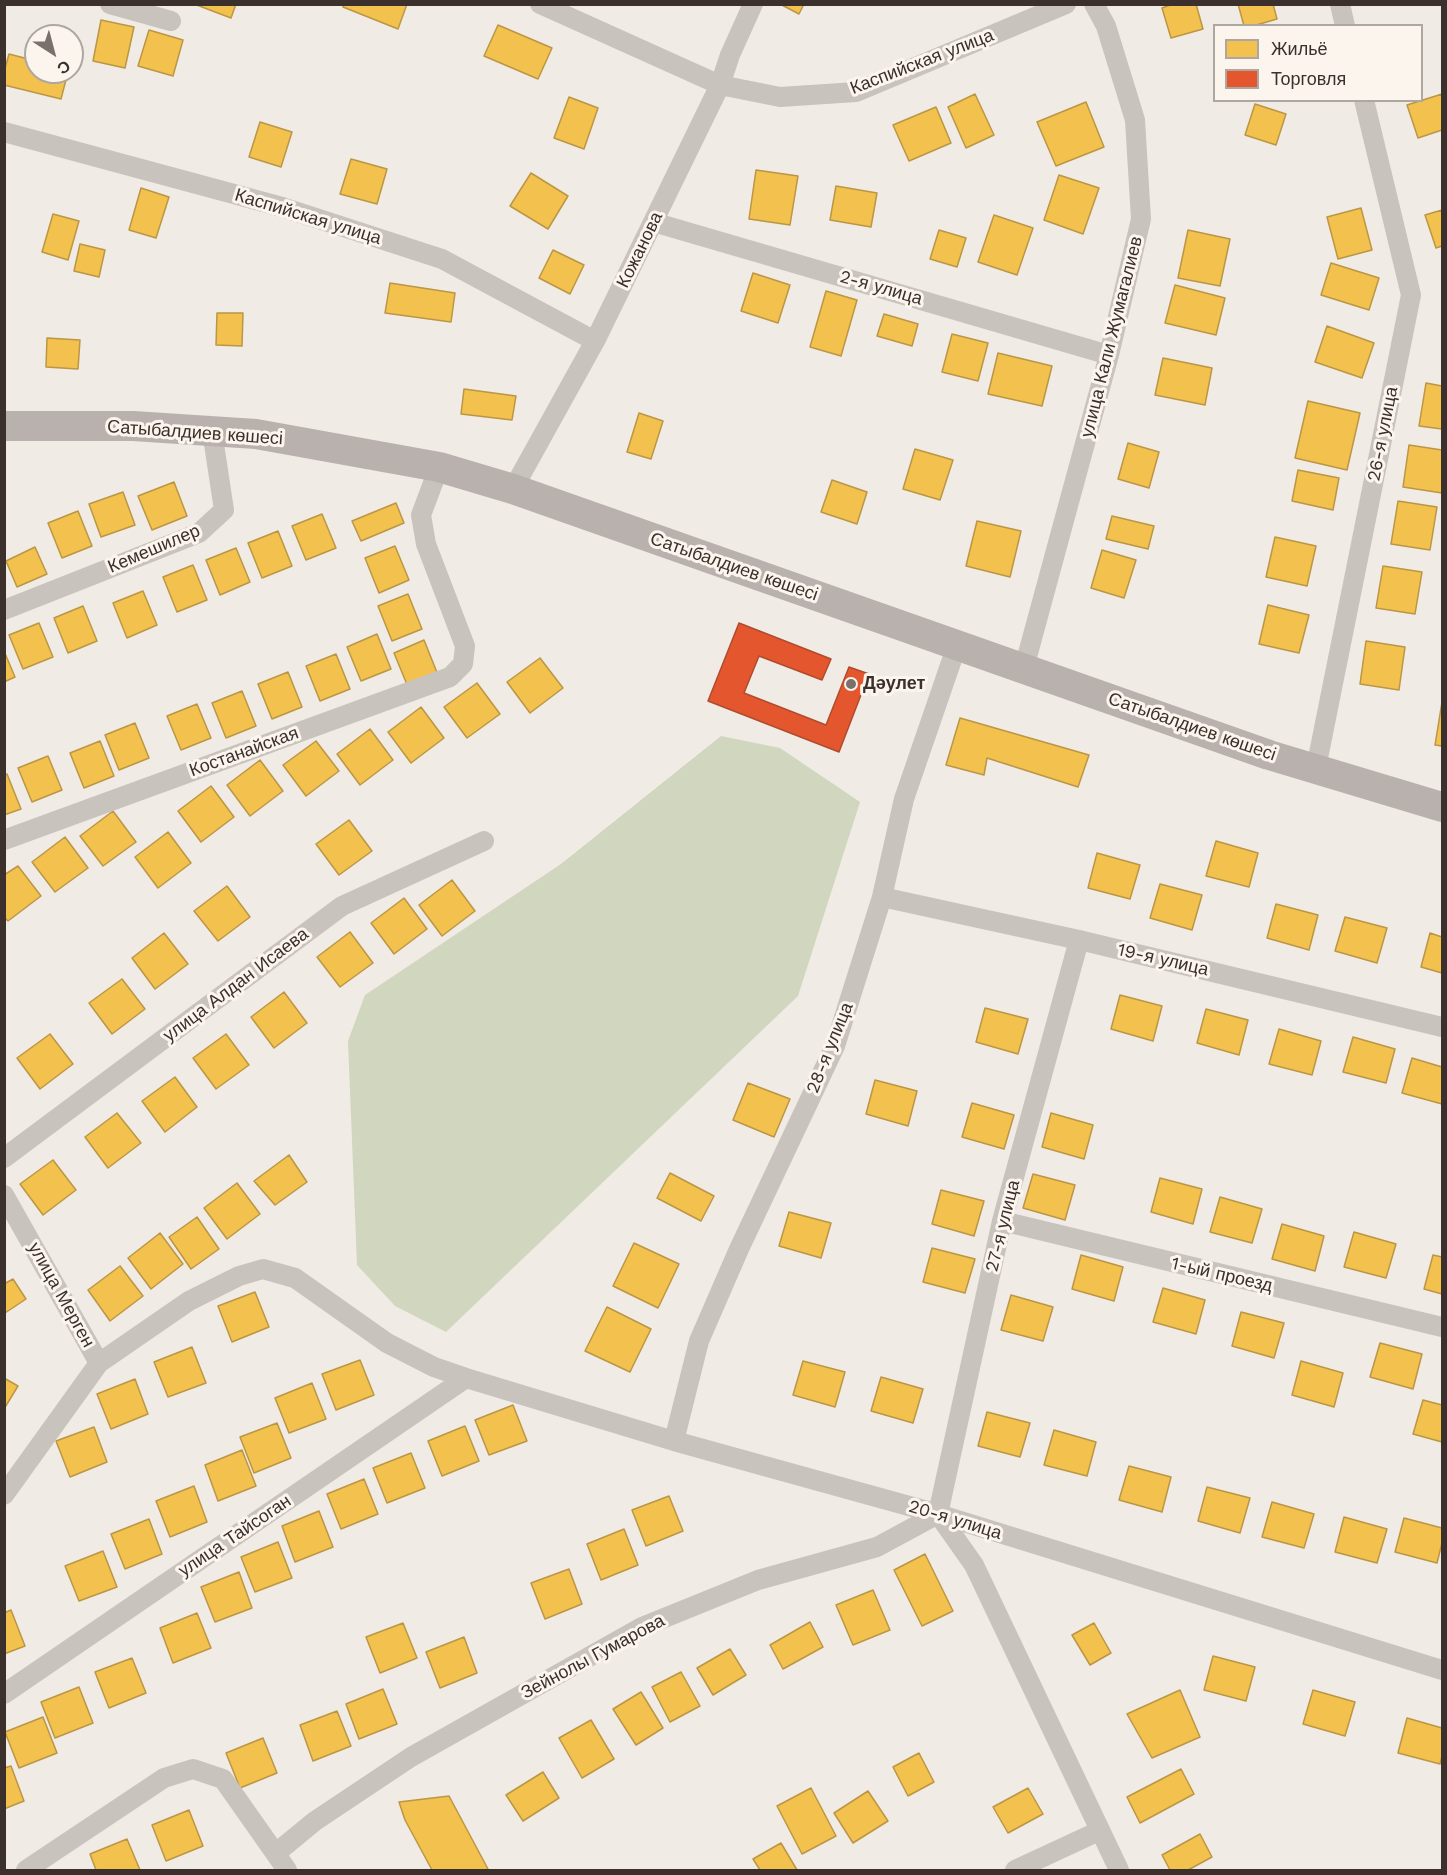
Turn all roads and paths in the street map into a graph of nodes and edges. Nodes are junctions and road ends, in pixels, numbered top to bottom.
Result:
1 (110, 4) edge
2 (540, 4) edge
3 (753, 4) edge
4 (1066, 4) edge
5 (1094, 4) edge
6 (1340, 4) edge
7 (171, 21) dead end
8 (1345, 24) edge
9 (720, 85) junction
10 (1364, 102) edge
11 (4, 132) edge
12 (653, 222) junction
13 (595, 341) junction
14 (1109, 355) junction
15 (4, 426) edge
16 (212, 431) junction
17 (439, 467) junction
18 (513, 489) junction
19 (4, 610) edge
20 (957, 645) junction
21 (1024, 668) junction
22 (1316, 768) junction
23 (1443, 807) edge
24 (4, 840) edge
25 (484, 841) dead end
26 (882, 897) junction
27 (1079, 940) junction
28 (1443, 1027) edge
29 (4, 1158) edge
30 (4, 1195) edge
31 (1002, 1221) junction
32 (1443, 1328) edge
33 (99, 1363) junction
34 (465, 1378) junction
35 (675, 1441) junction
36 (4, 1495) edge
37 (938, 1514) junction
38 (1443, 1670) edge
39 (4, 1694) edge
40 (1099, 1831) junction
41 (276, 1853) junction
42 (26, 1870) edge
43 (287, 1870) edge
44 (1015, 1870) edge
45 (1119, 1870) edge

1 - 7 street
2 - 9 street, Каспийская улица
3 - 9 street, Кожанова
4 - 9 street, Каспийская улица
5 - 14 street, улица Кали Жумагалиев
6 - 8 street
9 - 12 street, Кожанова
10 - 22 street, 26-я улица
11 - 13 street, Каспийская улица
12 - 13 street, Кожанова
12 - 14 street, 2-я улица
13 - 18 street, Кожанова
14 - 21 street, улица Кали Жумагалиев
15 - 16 main road, Сатыбалдиев көшесі
16 - 17 main road, Сатыбалдиев көшесі
16 - 19 street, Кемешилер
17 - 18 main road, Сатыбалдиев көшесі
17 - 24 street, Костанайская
18 - 20 main road, Сатыбалдиев көшесі
20 - 21 main road, Сатыбалдиев көшесі
20 - 26 street, 28-я улица
21 - 22 main road, Сатыбалдиев көшесі
22 - 23 main road, Сатыбалдиев көшесі
25 - 29 street, улица Алдан Исаева
26 - 27 street, 19-я улица
26 - 35 street, 28-я улица
27 - 28 street, 19-я улица
27 - 31 street, 27-я улица
30 - 33 street, улица Мерген
31 - 32 street, 1-ый проезд
31 - 37 street, 27-я улица
33 - 34 street, 20-я улица
33 - 36 street
34 - 35 street, 20-я улица
34 - 39 street, улица Тайсоган
35 - 37 street, 20-я улица
37 - 38 street, 20-я улица
37 - 40 street
37 - 41 street, Зейнолы Гумарова
40 - 44 street
40 - 45 street
41 - 42 street
41 - 43 street

